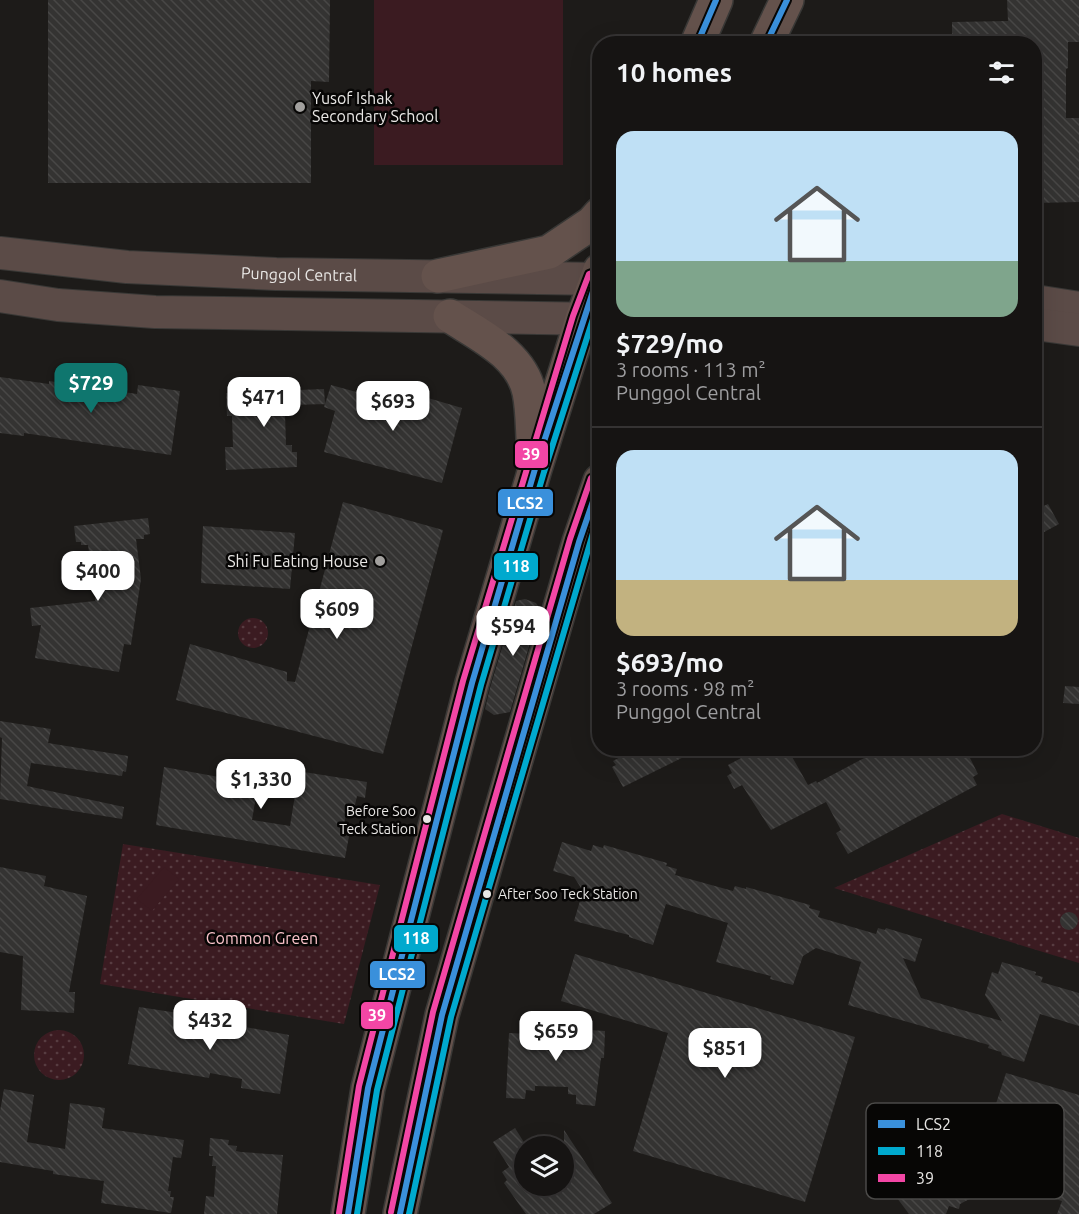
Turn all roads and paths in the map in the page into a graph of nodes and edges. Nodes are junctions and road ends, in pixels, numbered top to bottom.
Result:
1 (716, 0) edge
2 (787, 0) edge
3 (700, 36) edge
4 (770, 36) edge
5 (592, 224) edge
6 (0, 253) edge
7 (438, 276) junction
8 (592, 276) edge
9 (0, 296) edge
10 (1042, 302) edge
11 (1079, 308) edge
12 (450, 316) junction
13 (591, 319) edge
14 (1042, 325) edge
15 (1079, 330) edge
16 (535, 469) junction
17 (592, 504) edge
18 (348, 1214) edge
19 (400, 1214) edge

1 - 3 main road
2 - 4 main road
5 - 7 main road
6 - 7 main road, Punggol Central
7 - 8 main road, Punggol Central
9 - 12 main road
10 - 11 main road
12 - 13 main road
12 - 16 main road
13 - 16 main road
14 - 15 main road
16 - 18 main road
17 - 19 main road

